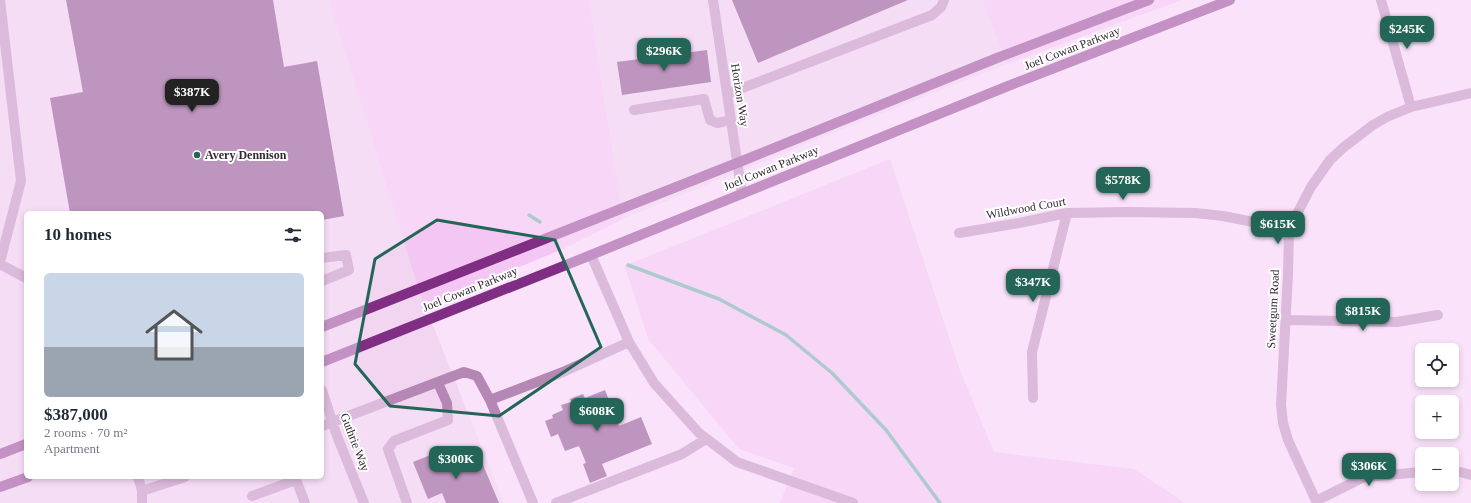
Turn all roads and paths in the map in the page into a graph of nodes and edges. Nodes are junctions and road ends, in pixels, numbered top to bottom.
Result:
1 (0, 0) edge
2 (713, 0) edge
3 (944, 0) edge
4 (1149, 0) edge
5 (1230, 0) edge
6 (1381, 0) edge
7 (1471, 93) edge
8 (727, 94) junction
9 (1411, 107) junction
10 (634, 110) dead end
11 (731, 120) junction
12 (738, 163) junction
13 (742, 194) junction
14 (1067, 213) junction
15 (1289, 229) junction
16 (959, 233) dead end
17 (591, 255) junction
18 (324, 258) edge
19 (0, 263) edge
20 (24, 277) edge
21 (324, 280) edge
22 (1438, 316) dead end
23 (1286, 320) junction
24 (324, 326) edge
25 (629, 342) junction
26 (324, 361) edge
27 (438, 382) junction
28 (324, 396) edge
29 (1033, 398) dead end
30 (490, 400) junction
31 (333, 422) junction
32 (324, 425) edge
33 (706, 439) junction
34 (24, 445) edge
35 (0, 454) edge
36 (1459, 471) edge
37 (1415, 473) edge
38 (1471, 475) edge
39 (24, 478) edge
40 (139, 479) edge
41 (180, 479) edge
42 (293, 479) edge
43 (295, 479) edge
44 (0, 487) edge
45 (142, 491) junction
46 (252, 496) dead end
47 (1317, 502) edge
48 (142, 503) edge
49 (305, 503) edge
50 (364, 503) edge
51 (407, 503) edge
52 (533, 503) edge
53 (556, 503) edge
54 (853, 503) edge

1 - 19 street
2 - 8 street, Horizon Way
3 - 8 street
4 - 12 main road, Joel Cowan Parkway
5 - 13 main road, Joel Cowan Parkway
6 - 9 street
7 - 9 street, Sweetgum Road
8 - 11 street, Horizon Way
9 - 15 street, Sweetgum Road
10 - 11 street
11 - 12 street, Horizon Way
12 - 13 street, Horizon Way
12 - 24 main road, Joel Cowan Parkway
13 - 17 main road, Joel Cowan Parkway
14 - 15 street, Wildwood Court
14 - 16 street, Wildwood Court
14 - 29 street
15 - 23 street, Sweetgum Road
17 - 25 street
17 - 26 main road, Joel Cowan Parkway
18 - 21 street
19 - 20 street
22 - 23 street
23 - 47 street, Sweetgum Road
25 - 30 street
25 - 33 street
27 - 30 street
27 - 31 street
27 - 51 street
28 - 31 street, Guthrie Way
30 - 52 street
31 - 32 street
31 - 50 street, Guthrie Way
33 - 53 street
33 - 54 street
34 - 35 main road
36 - 38 street
37 - 47 street
39 - 44 main road
40 - 45 street
41 - 45 street
42 - 46 street
43 - 49 street
45 - 48 street

